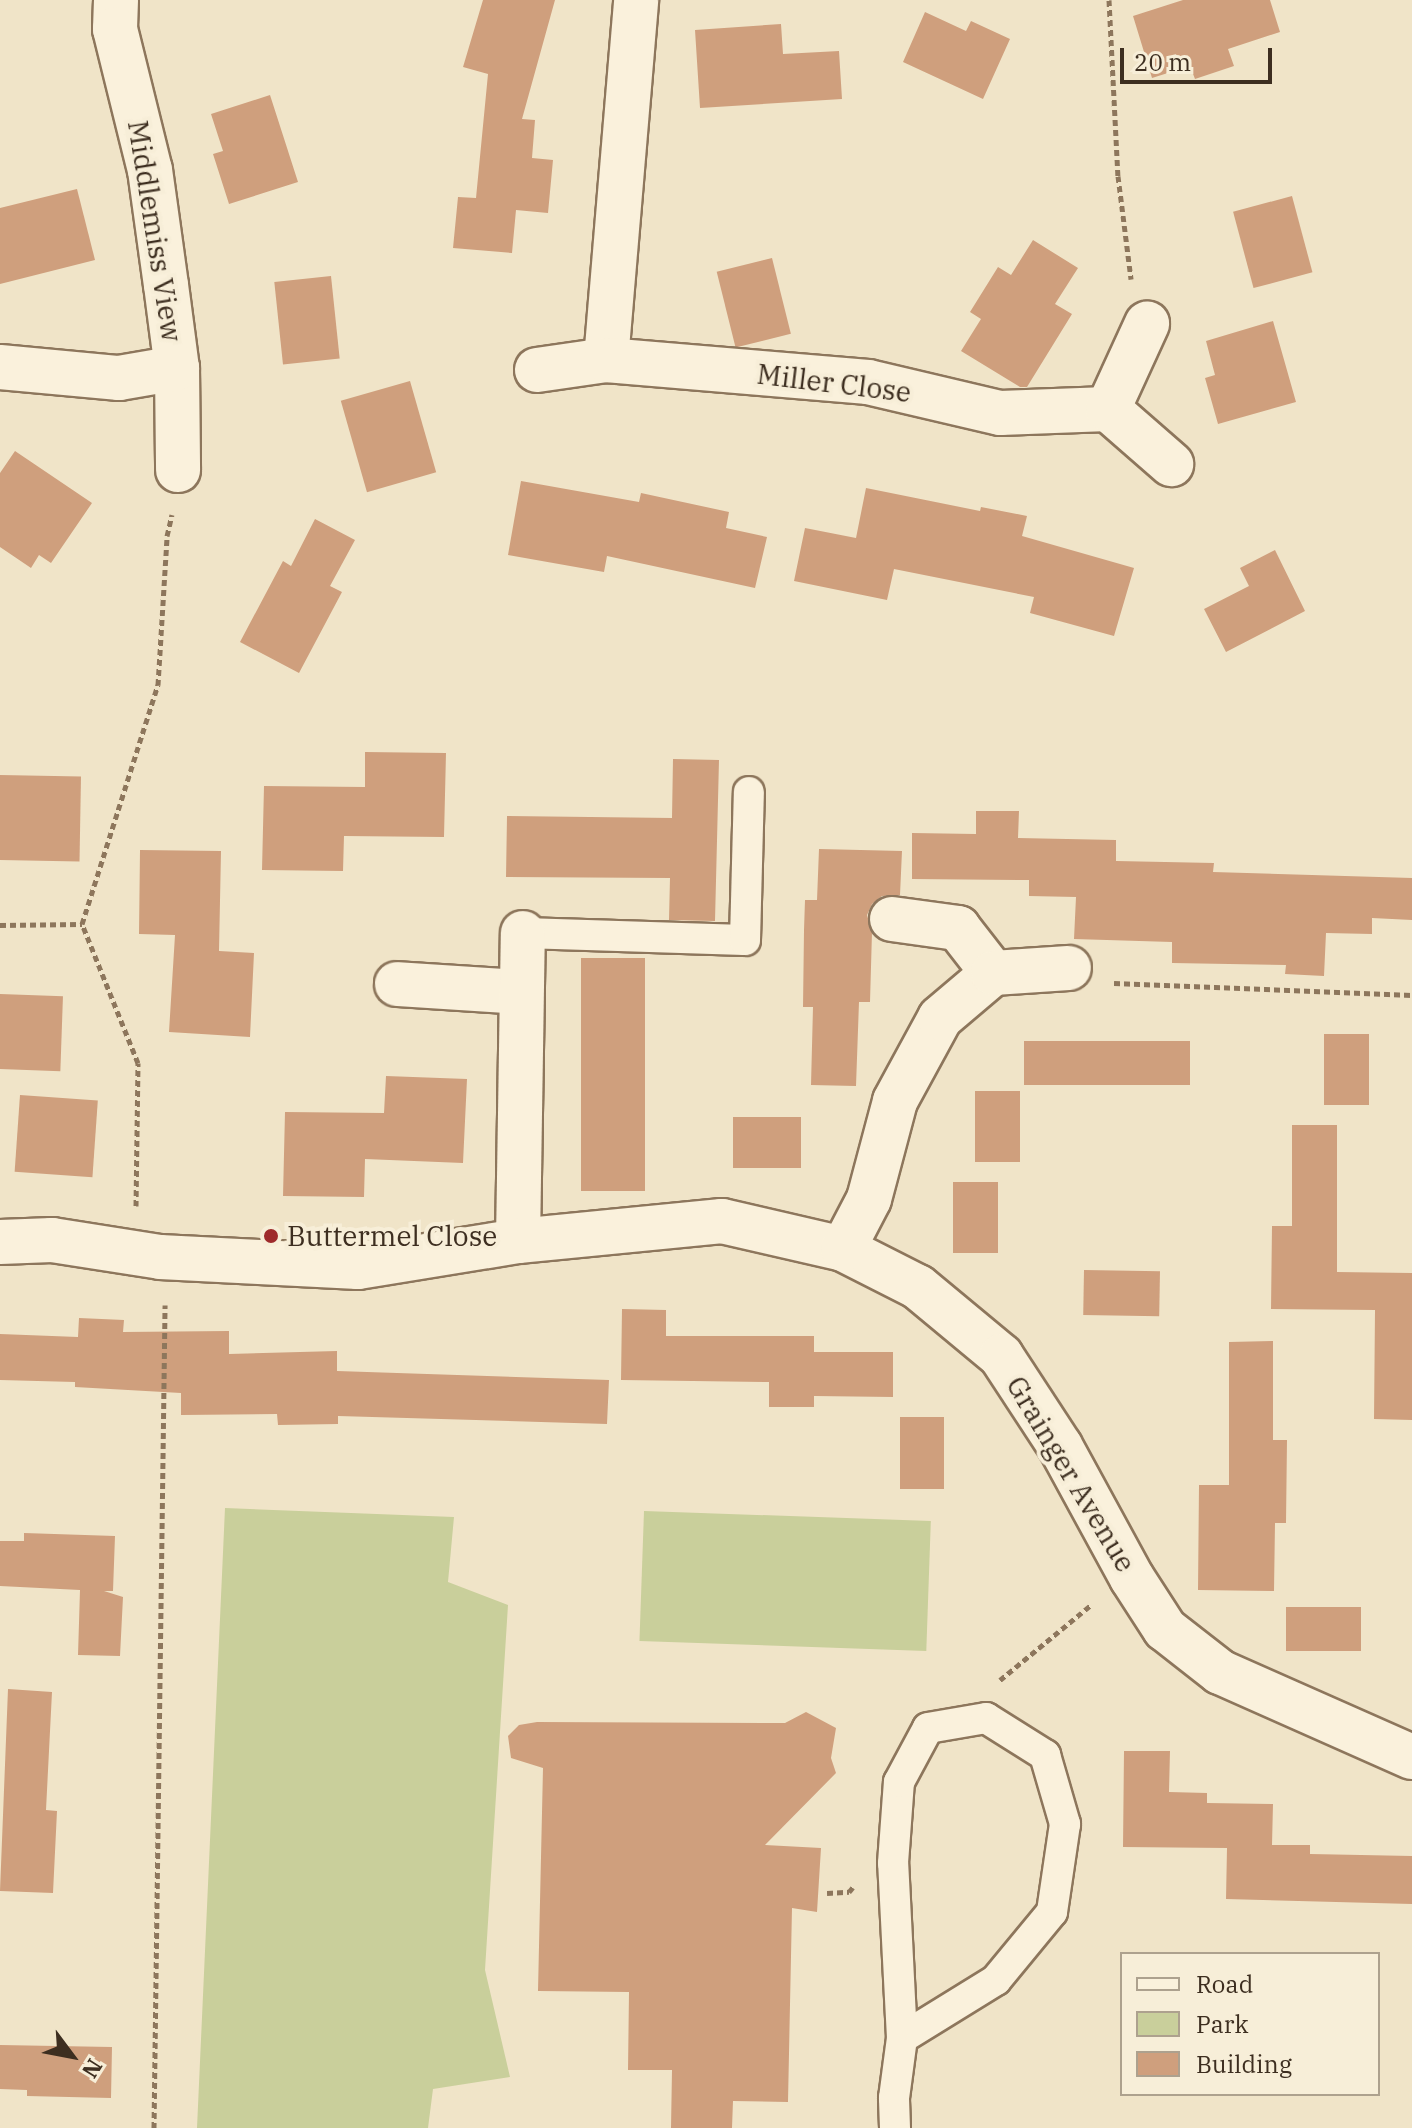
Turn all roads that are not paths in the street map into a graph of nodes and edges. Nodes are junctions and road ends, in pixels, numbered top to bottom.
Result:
1 (116, 0) edge
2 (636, 0) edge
3 (1147, 324) road end
4 (606, 360) junction
5 (0, 367) edge
6 (177, 368) junction
7 (537, 370) dead end
8 (1108, 409) junction
9 (1171, 464) dead end
10 (178, 470) dead end
11 (749, 792) dead end
12 (892, 919) dead end
13 (523, 933) joint
14 (1069, 968) road end
15 (993, 973) junction
16 (397, 984) dead end
17 (520, 992) junction
18 (518, 1241) junction
19 (0, 1242) edge
20 (843, 1249) junction
21 (1412, 1757) edge
22 (902, 2038) junction
23 (895, 2128) edge

1 - 6 street, Middlemiss View
2 - 4 street
3 - 8 street
4 - 7 street, Miller Close
4 - 8 street, Miller Close
5 - 6 street, Middlemiss View
6 - 10 street, Middlemiss View
8 - 9 street
11 - 13 lane
12 - 15 street
13 - 17 street
14 - 15 street
15 - 20 street
16 - 17 street
17 - 18 street
18 - 19 street, Grainger Avenue
18 - 20 street, Grainger Avenue
20 - 21 street, Grainger Avenue
22 - 22 lane
22 - 23 lane

